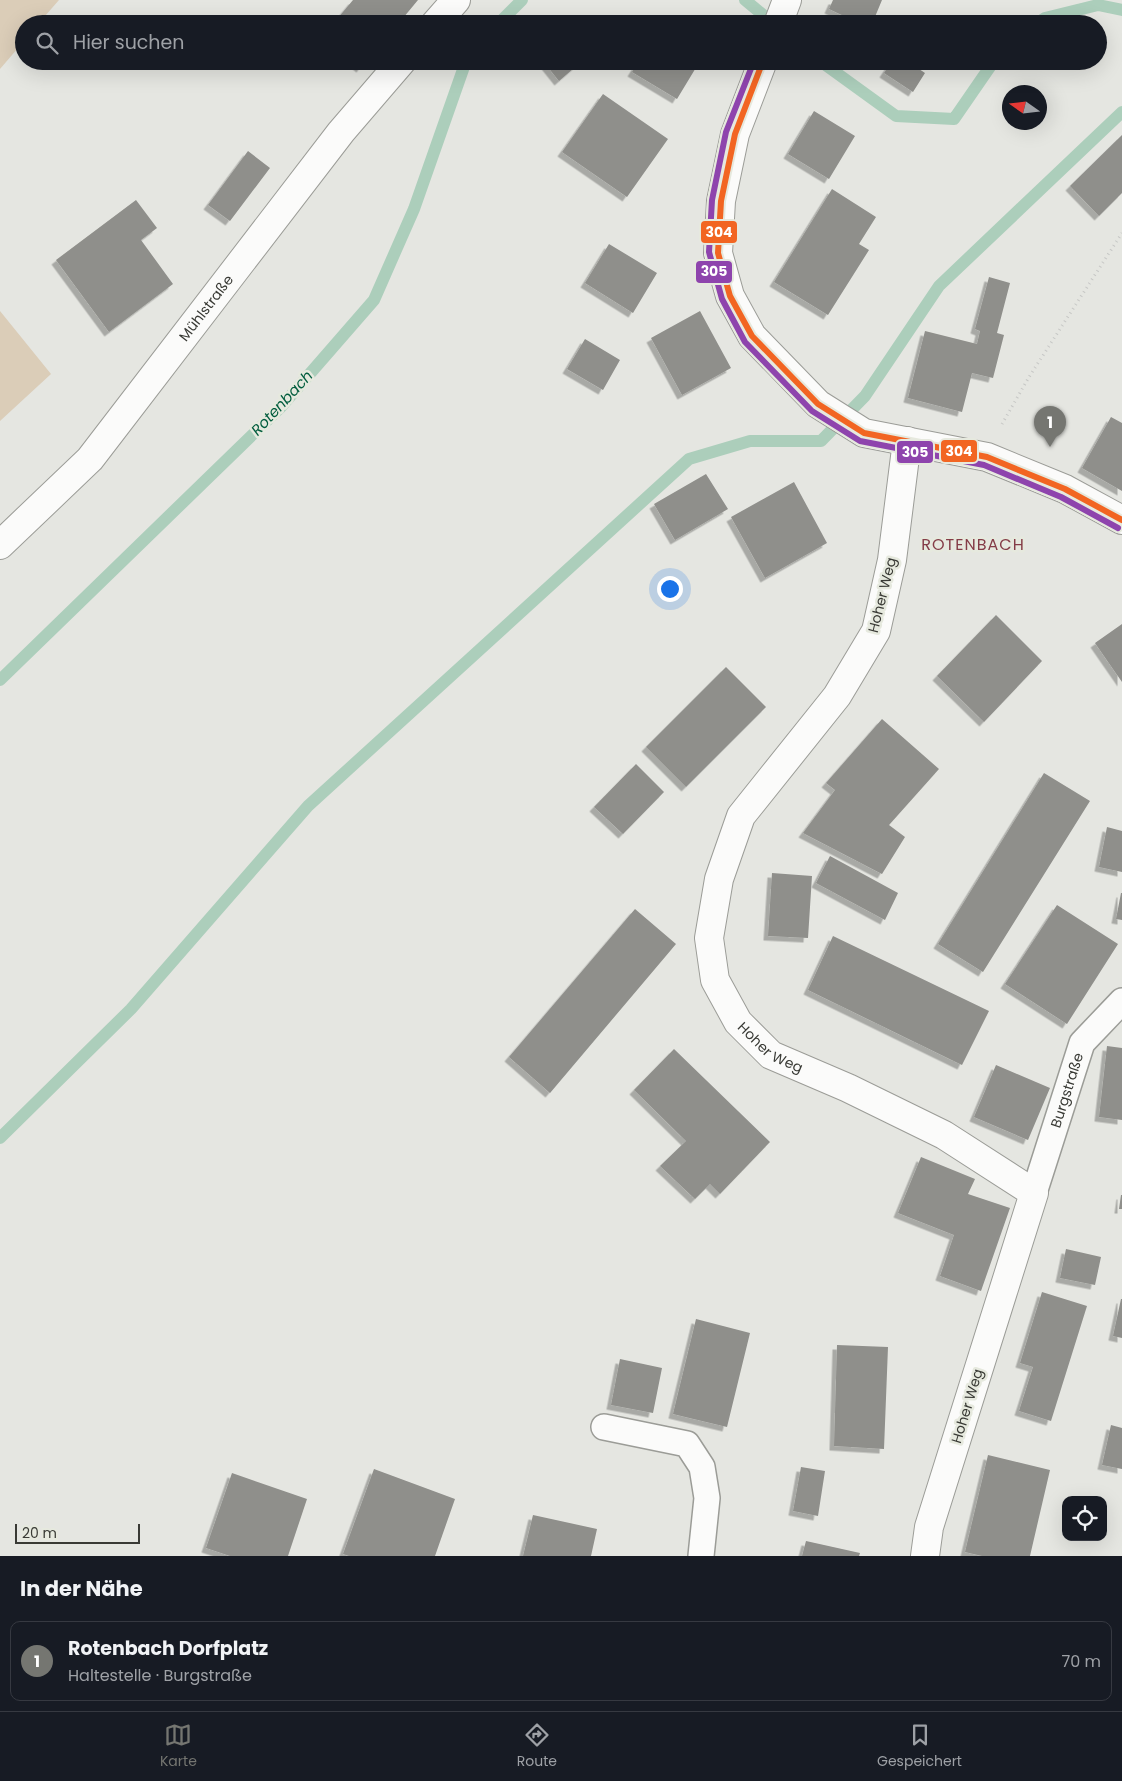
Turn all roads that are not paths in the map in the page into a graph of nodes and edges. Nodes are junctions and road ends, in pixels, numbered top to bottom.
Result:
1 (456, 0) edge
2 (787, 0) edge
3 (443, 15) edge
4 (781, 15) edge
5 (394, 70) edge
6 (759, 70) edge
7 (907, 441) junction
8 (1122, 520) edge
9 (0, 545) edge
10 (1122, 1001) edge
11 (1034, 1192) junction
12 (604, 1427) dead end
13 (929, 1527) junction
14 (701, 1556) edge
15 (912, 1556) edge
16 (925, 1556) edge
17 (934, 1556) edge

1 - 3 street
2 - 4 street
5 - 9 street, Mühlstraße
6 - 7 street
7 - 8 street
7 - 11 street, Hoher Weg
10 - 11 lane, Burgstraße
11 - 13 street, Hoher Weg
12 - 14 lane
13 - 15 lane
13 - 16 street, Hoher Weg
13 - 17 street

